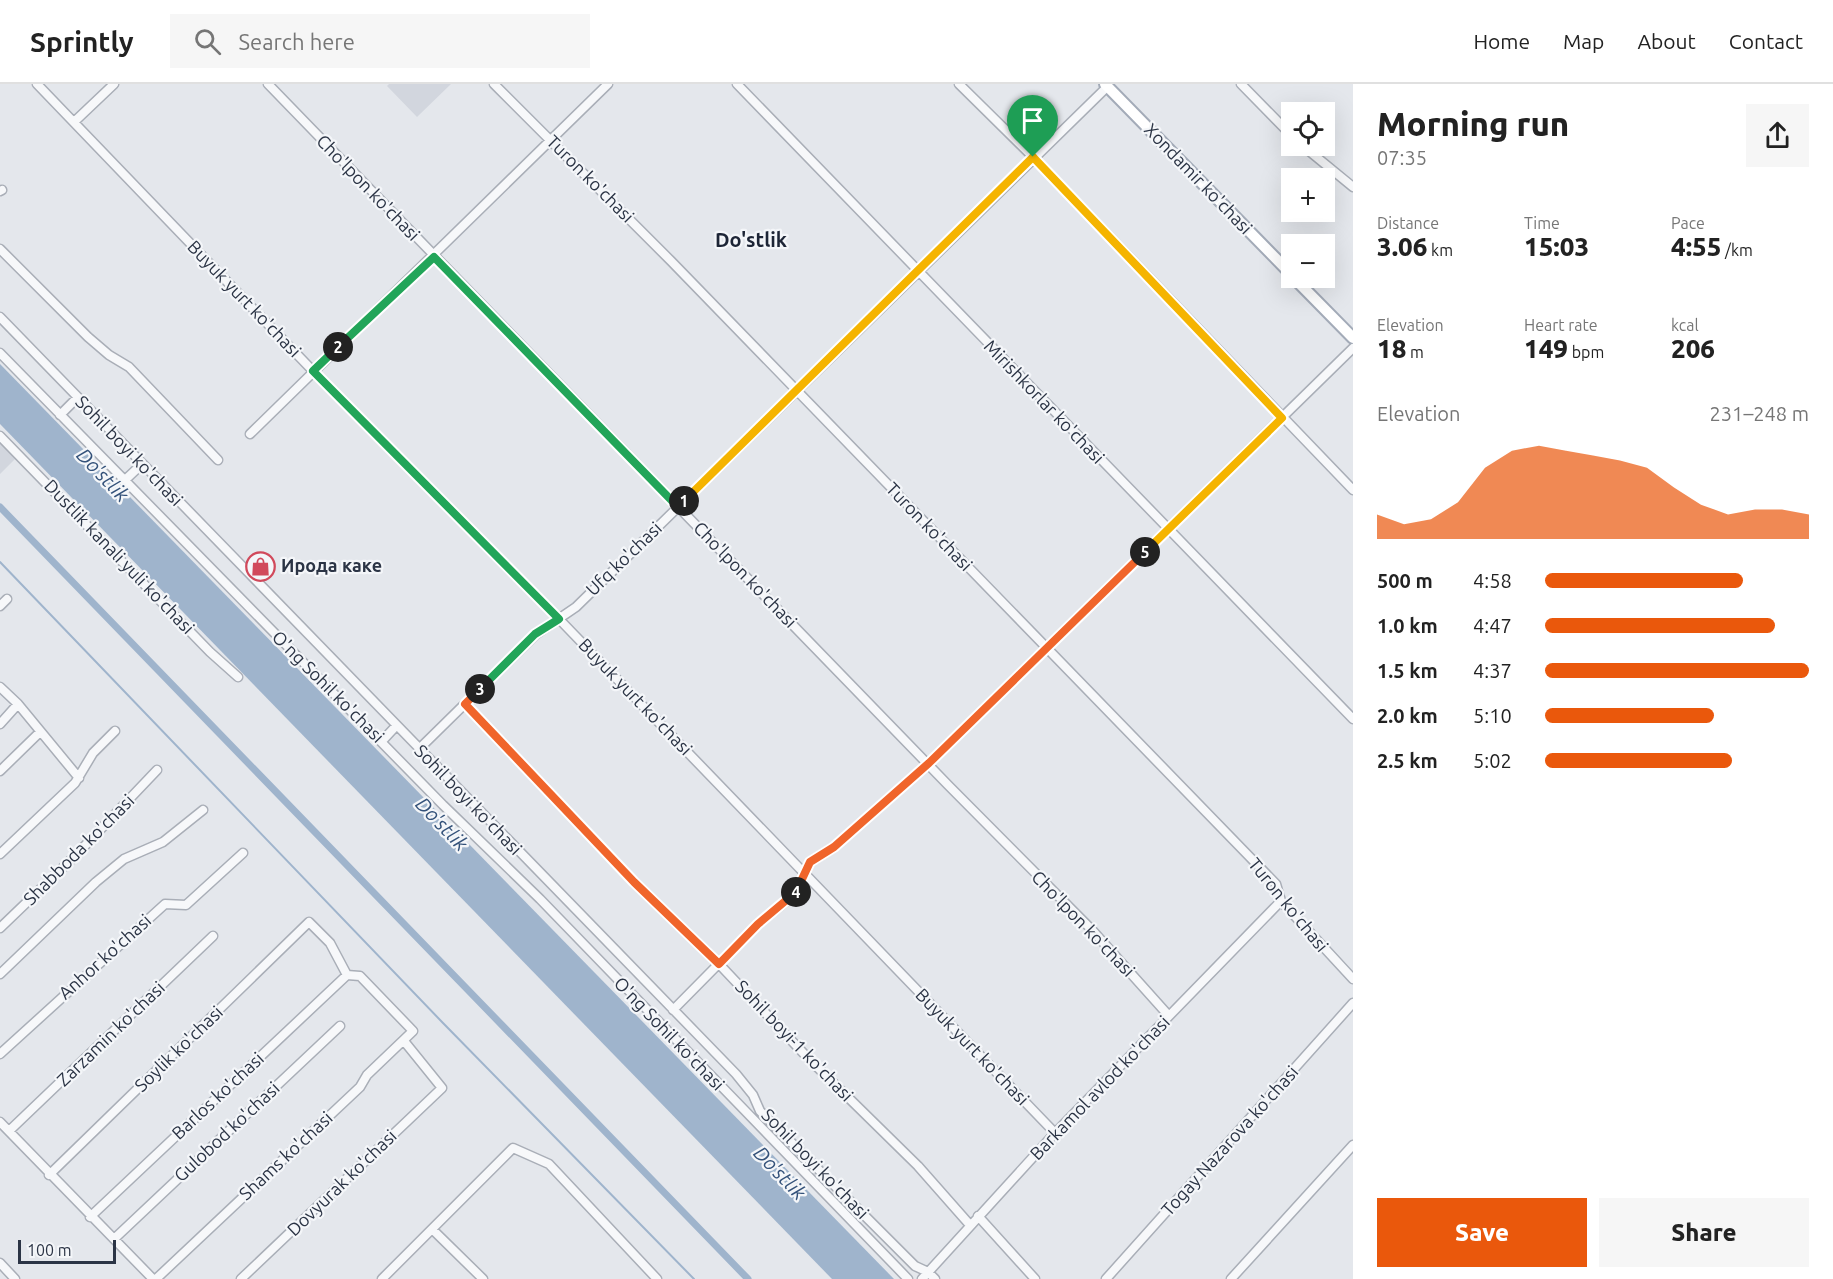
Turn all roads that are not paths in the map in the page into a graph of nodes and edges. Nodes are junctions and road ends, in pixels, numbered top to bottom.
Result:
1 (37, 84) edge
2 (114, 84) edge
3 (268, 84) edge
4 (494, 84) edge
5 (608, 84) edge
6 (737, 84) edge
7 (959, 84) edge
8 (1241, 84) edge
9 (1106, 85) edge
10 (74, 122) junction
11 (1281, 125) edge
12 (551, 139) junction
13 (1315, 156) edge
14 (1033, 157) junction
15 (1353, 188) edge
16 (0, 249) edge
17 (434, 257) junction
18 (1281, 264) edge
19 (917, 271) junction
20 (1305, 288) edge
21 (0, 318) edge
22 (1353, 338) edge
23 (1353, 348) edge
24 (0, 353) edge
25 (313, 371) junction
26 (796, 392) junction
27 (77, 398) junction
28 (60, 415) junction
29 (1282, 418) junction
30 (250, 434) dead end
31 (0, 436) edge
32 (218, 460) dead end
33 (142, 464) junction
34 (124, 481) junction
35 (1353, 490) edge
36 (678, 507) junction
37 (1167, 529) junction
38 (559, 619) junction
39 (1046, 649) junction
40 (238, 677) dead end
41 (0, 687) edge
42 (18, 704) junction
43 (465, 704) junction
44 (1353, 719) edge
45 (0, 724) edge
46 (396, 726) junction
47 (115, 731) dead end
48 (40, 732) junction
49 (382, 741) junction
50 (419, 749) junction
51 (929, 763) junction
52 (157, 770) dead end
53 (0, 771) edge
54 (79, 778) junction
55 (203, 810) dead end
56 (243, 853) dead end
57 (0, 854) edge
58 (803, 872) junction
59 (1281, 901) junction
60 (0, 928) edge
61 (213, 936) dead end
62 (719, 964) junction
63 (0, 974) edge
64 (347, 975) junction
65 (1353, 979) edge
66 (1353, 1003) edge
67 (673, 1010) junction
68 (1169, 1016) junction
69 (340, 1026) dead end
70 (404, 1041) junction
71 (0, 1054) edge
72 (0, 1122) edge
73 (9, 1131) junction
74 (1055, 1133) junction
75 (1353, 1145) edge
76 (49, 1175) junction
77 (978, 1216) junction
78 (90, 1217) junction
79 (970, 1225) junction
80 (432, 1229) junction
81 (114, 1239) junction
82 (0, 1263) edge
83 (928, 1272) junction
84 (15, 1279) edge
85 (154, 1279) edge
86 (242, 1279) edge
87 (382, 1279) edge
88 (483, 1279) edge
89 (657, 1279) edge
90 (908, 1279) edge
91 (922, 1279) edge
92 (935, 1279) edge
93 (1035, 1279) edge
94 (1106, 1279) edge
95 (1231, 1279) edge

1 - 10 street, Buyuk yurt ko'chasi
2 - 10 street
3 - 17 street, Cho'lpon ko'chasi
4 - 12 street, Turon ko'chasi
5 - 12 street
6 - 19 street, Mirishkorlar ko'chasi
7 - 14 street
8 - 11 street
9 - 14 street, Ufq ko'chasi
9 - 18 main road, Xondamir ko'chasi
10 - 25 street, Buyuk yurt ko'chasi
12 - 17 street
12 - 26 street, Turon ko'chasi
13 - 15 street
14 - 19 street, Ufq ko'chasi
14 - 29 street
16 - 32 street
17 - 25 street
17 - 36 street, Cho'lpon ko'chasi
19 - 26 street, Ufq ko'chasi
19 - 37 street, Mirishkorlar ko'chasi
20 - 22 main road, Xondamir ko'chasi
21 - 27 street, Sohil boyi ko'chasi
23 - 29 street
24 - 28 street, O'ng Sohil ko'chasi
25 - 30 street
25 - 38 street, Buyuk yurt ko'chasi
26 - 36 street, Ufq ko'chasi
26 - 39 street, Turon ko'chasi
27 - 28 street
27 - 33 street, Sohil boyi ko'chasi
28 - 34 street, O'ng Sohil ko'chasi
29 - 35 street
29 - 37 street
31 - 40 street, Dustlik kanali yuli ko'chasi
33 - 34 street
33 - 46 street, Sohil boyi ko'chasi
34 - 49 street, O'ng Sohil ko'chasi
36 - 38 street, Ufq ko'chasi
36 - 51 street, Cho'lpon ko'chasi
37 - 39 street
37 - 44 street, Mirishkorlar ko'chasi
38 - 43 street, Ufq ko'chasi
38 - 58 street, Buyuk yurt ko'chasi
39 - 51 street
39 - 59 street, Turon ko'chasi
41 - 42 street
42 - 45 street
42 - 48 street
43 - 50 street, Ufq ko'chasi
43 - 62 street, Sohil boyi-1 ko'chasi
46 - 49 street
46 - 50 street, Sohil boyi ko'chasi
47 - 54 street
48 - 53 street
48 - 54 street
49 - 90 street, O'ng Sohil ko'chasi
50 - 67 street, Sohil boyi ko'chasi
51 - 58 street
51 - 68 street, Cho'lpon ko'chasi
52 - 60 street, Shabboda ko'chasi
54 - 57 street
55 - 63 street
56 - 71 street, Anhor ko'chasi
58 - 62 street
58 - 74 street, Buyuk yurt ko'chasi
59 - 65 street, Turon ko'chasi
59 - 68 street, Barkamol avlod ko'chasi
61 - 73 street, Zarzamin ko'chasi
62 - 67 street
62 - 79 street, Sohil boyi-1 ko'chasi
64 - 70 street, Shams ko'chasi
64 - 76 street, Soylik ko'chasi
64 - 78 street, Barlos ko'chasi
66 - 94 street, Togay Nazarova ko'chasi
67 - 83 street, Sohil boyi ko'chasi
68 - 74 street, Barkamol avlod ko'chasi
69 - 81 street, Gulobod ko'chasi
70 - 85 street, Shams ko'chasi
70 - 86 street, Dovyurak ko'chasi
72 - 73 street
73 - 76 street
74 - 77 street, Barkamol avlod ko'chasi
75 - 95 street
76 - 78 street
77 - 79 street, Barkamol avlod ko'chasi
77 - 93 street
78 - 81 street
79 - 83 street, Barkamol avlod ko'chasi
80 - 87 street
80 - 88 street
80 - 89 street
81 - 85 street
82 - 84 street
83 - 91 street, Barkamol avlod ko'chasi
83 - 92 street, Sohil boyi ko'chasi

